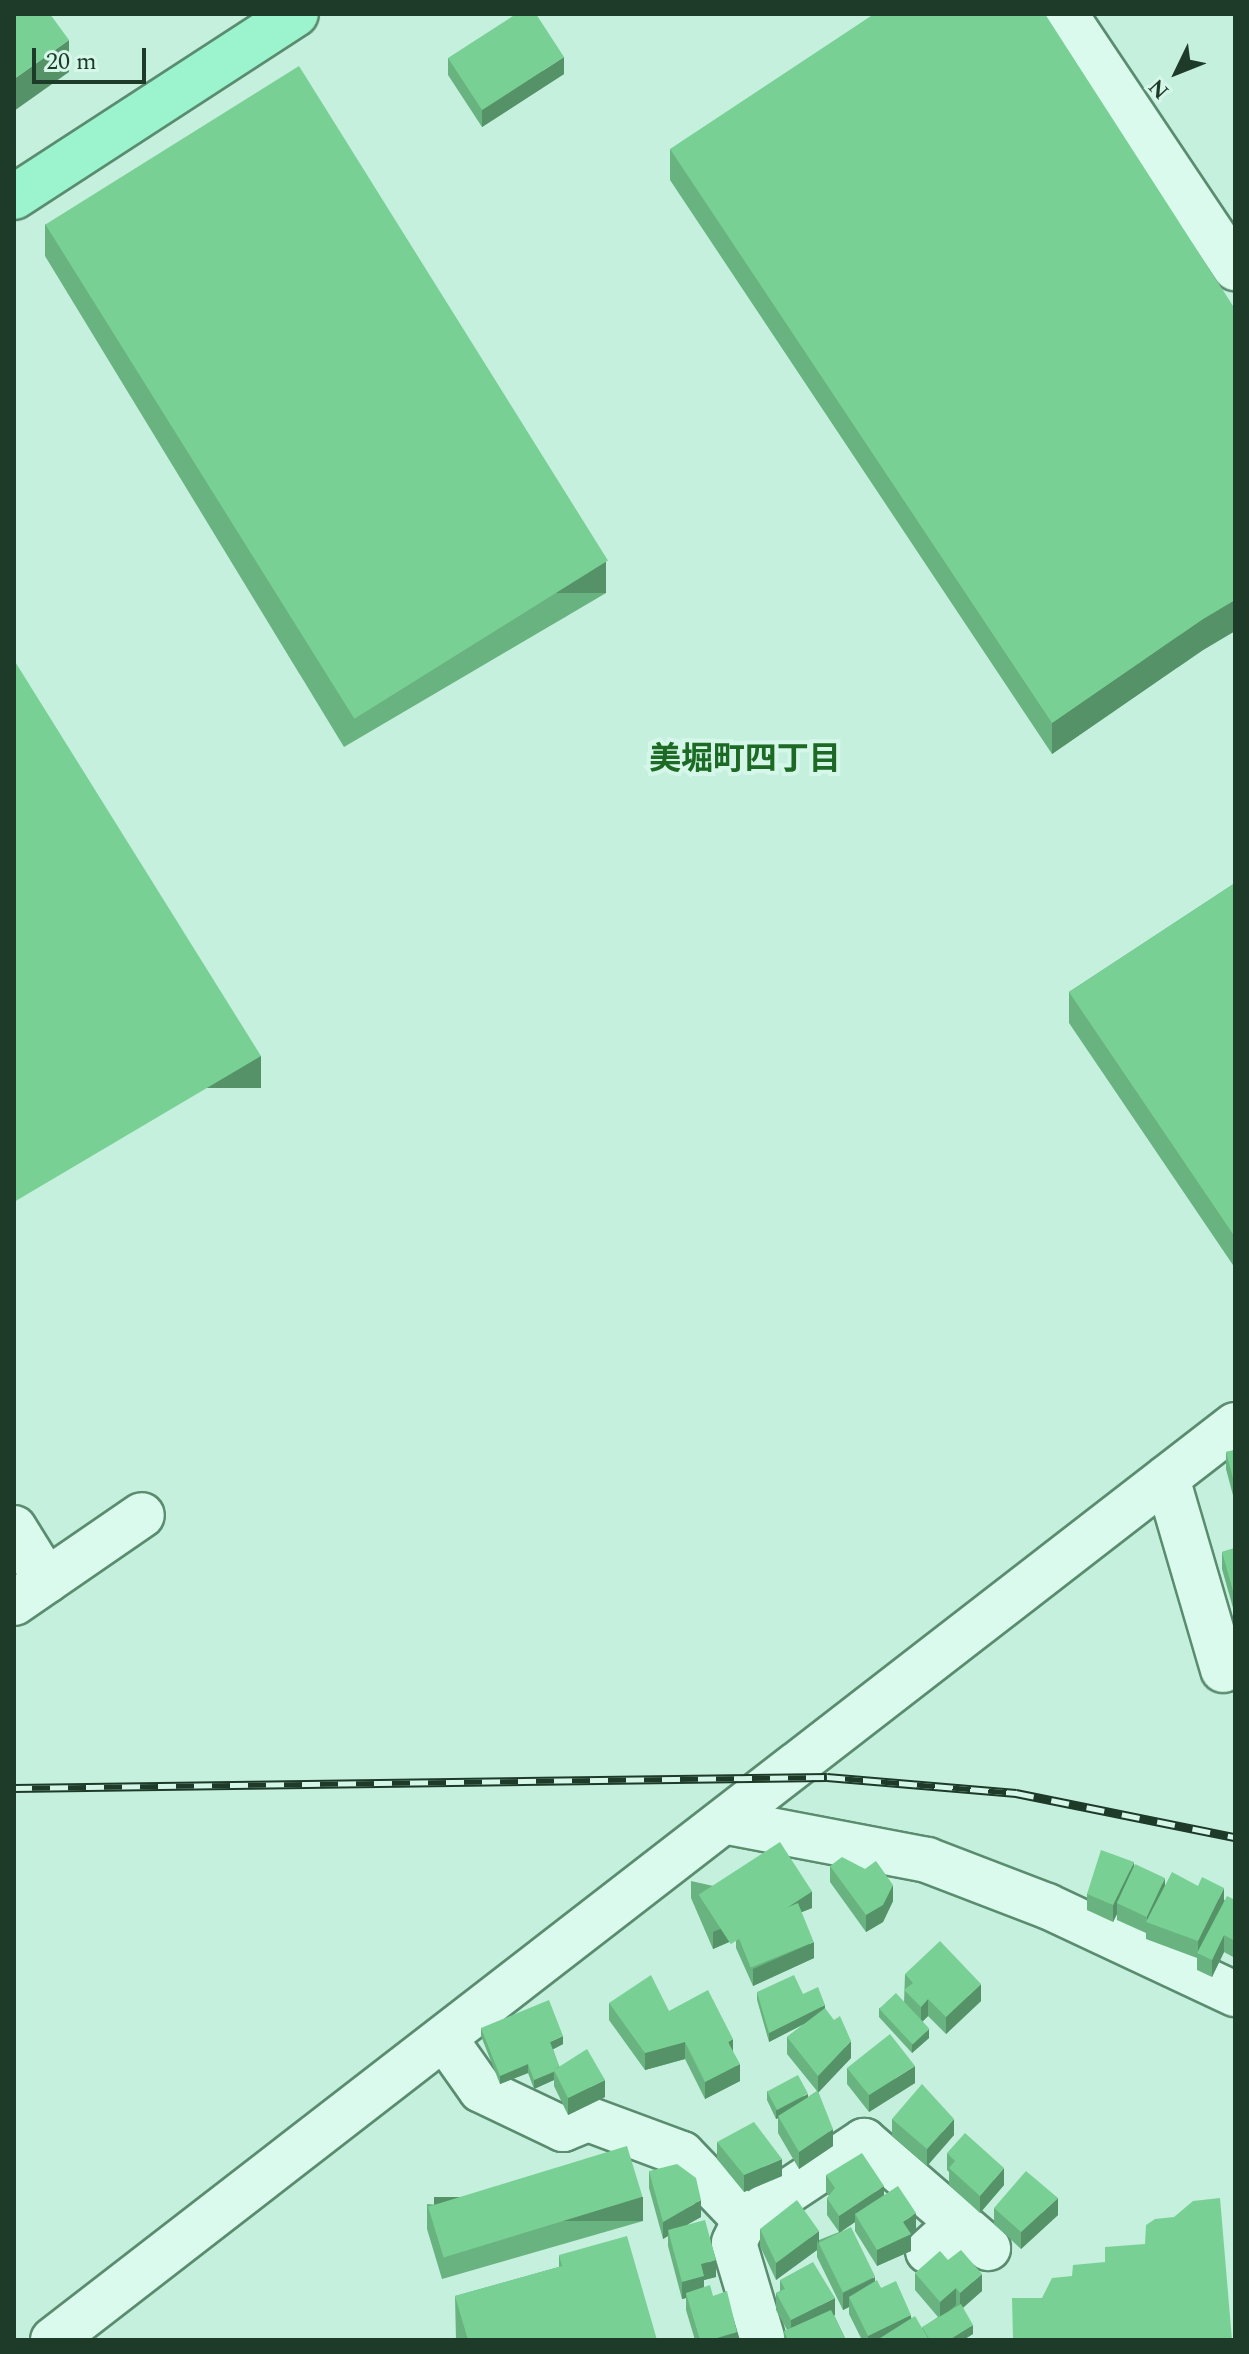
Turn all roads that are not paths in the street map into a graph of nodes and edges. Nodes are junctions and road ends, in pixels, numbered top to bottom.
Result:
1 (296, 14) edge
2 (1065, 14) edge
3 (14, 197) edge
4 (1235, 268) edge
5 (1235, 1425) edge
6 (1167, 1478) junction
7 (142, 1515) dead end
8 (14, 1528) edge
9 (30, 1592) edge
10 (1223, 1670) dead end
11 (728, 1822) junction
12 (1235, 1994) edge
13 (445, 2039) junction
14 (745, 2220) junction
15 (958, 2241) dead end
16 (762, 2337) dead end
17 (53, 2340) edge

1 - 3 main road
2 - 4 street
5 - 6 street
6 - 10 street
6 - 11 street
7 - 9 street
8 - 9 street
11 - 12 street
11 - 13 street
13 - 14 street
13 - 17 street
14 - 15 street
14 - 16 street

